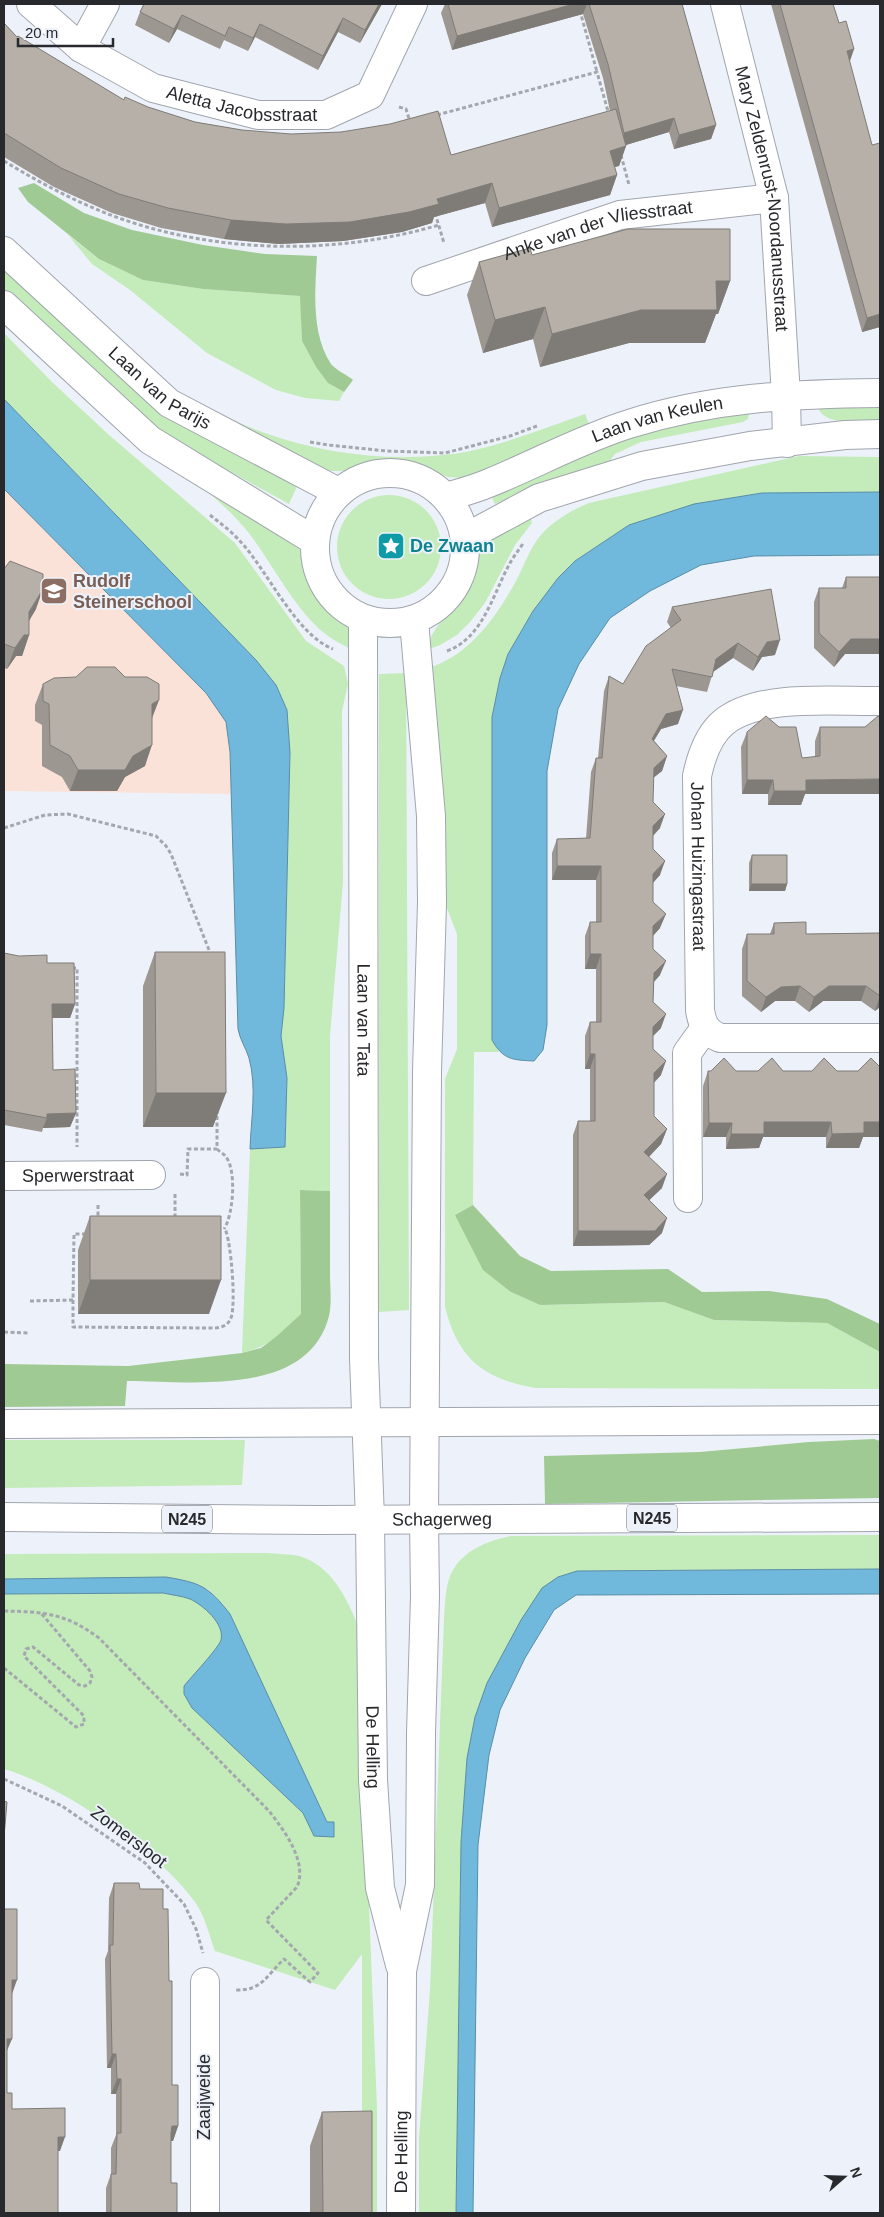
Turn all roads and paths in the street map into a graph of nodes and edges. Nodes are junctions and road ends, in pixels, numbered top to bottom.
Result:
1 (31, 4) edge
2 (105, 4) edge
3 (413, 4) edge
4 (578, 4) edge
5 (725, 4) edge
6 (81, 48) junction
7 (597, 72) junction
8 (370, 95) junction
9 (428, 118) edge
10 (611, 119) edge
11 (419, 120) edge
12 (619, 147) edge
13 (21, 160) edge
14 (4, 161) edge
15 (16, 168) junction
16 (774, 198) junction
17 (434, 207) edge
18 (638, 214) junction
19 (439, 225) junction
20 (4, 251) edge
21 (453, 272) junction
22 (426, 281) dead end
23 (4, 305) edge
24 (880, 393) edge
25 (786, 396) junction
26 (880, 434) edge
27 (787, 443) junction
28 (338, 492) junction
29 (446, 497) junction
30 (465, 538) junction
31 (526, 540) dead end
32 (314, 541) junction
33 (363, 619) junction
34 (414, 621) junction
35 (417, 662) junction
36 (880, 701) edge
37 (4, 828) edge
38 (214, 962) edge
39 (68, 968) edge
40 (705, 1028) junction
41 (880, 1038) edge
42 (217, 1110) edge
43 (217, 1149) junction
44 (87, 1175) junction
45 (151, 1175) joint
46 (4, 1176) edge
47 (688, 1198) dead end
48 (165, 1219) edge
49 (108, 1220) edge
50 (175, 1228) edge
51 (215, 1228) edge
52 (225, 1229) junction
53 (90, 1234) edge
54 (73, 1300) junction
55 (30, 1301) dead end
56 (4, 1332) edge
57 (30, 1332) dead end
58 (880, 1420) edge
59 (425, 1421) junction
60 (365, 1422) junction
61 (4, 1424) edge
62 (4, 1517) edge
63 (880, 1517) edge
64 (370, 1519) junction
65 (424, 1519) junction
66 (4, 1611) edge
67 (41, 1613) junction
68 (4, 1668) edge
69 (4, 1779) edge
70 (402, 1971) junction
71 (206, 1982) joint
72 (258, 1986) dead end
73 (205, 2213) edge
74 (401, 2213) edge

1 - 6 street, Aletta Jacobsstraat
2 - 6 street
3 - 8 street
4 - 7 path
5 - 16 street, Mary Zeldenrust-Noordanusstraat
6 - 8 street, Aletta Jacobsstraat
7 - 9 path
7 - 10 path
8 - 11 path
12 - 18 path
13 - 15 path
14 - 15 path
15 - 19 path
16 - 18 street, Anke van der Vliesstraat
16 - 25 street, Mary Zeldenrust-Noordanusstraat
17 - 19 path
18 - 21 street, Anke van der Vliesstraat
19 - 21 path
20 - 28 street, Laan van Parijs
21 - 22 street, Anke van der Vliesstraat
23 - 32 street
24 - 25 street, Laan van Keulen
25 - 27 street, Mary Zeldenrust-Noordanusstraat
25 - 29 street, Laan van Keulen
26 - 27 street
27 - 30 street
28 - 29 street
28 - 32 street
29 - 30 street
30 - 34 street
31 - 35 path
32 - 33 street
33 - 34 street
33 - 60 street, Laan van Tata
34 - 35 street
35 - 59 street
36 - 40 street, Johan Huizingastraat
37 - 38 path
39 - 44 path
40 - 41 street
40 - 47 street
42 - 43 path
43 - 45 path
43 - 52 path
44 - 45 street, Sperwerstraat
44 - 46 street, Sperwerstraat
44 - 49 path
48 - 50 path
51 - 52 path
52 - 54 path
53 - 54 path
54 - 55 path
56 - 57 path
58 - 59 street
59 - 60 street
59 - 65 street, De Helling
60 - 61 street
60 - 64 street, Laan van Tata
62 - 64 street, Schagerweg / N245
63 - 65 street, Schagerweg / N245
64 - 65 street, Schagerweg / N245
64 - 70 street, De Helling
65 - 70 street, De Helling
66 - 67 path
67 - 68 path
67 - 72 path
69 - 71 path, Zomersloot
70 - 74 street, De Helling
71 - 73 street, Zaaijweide

